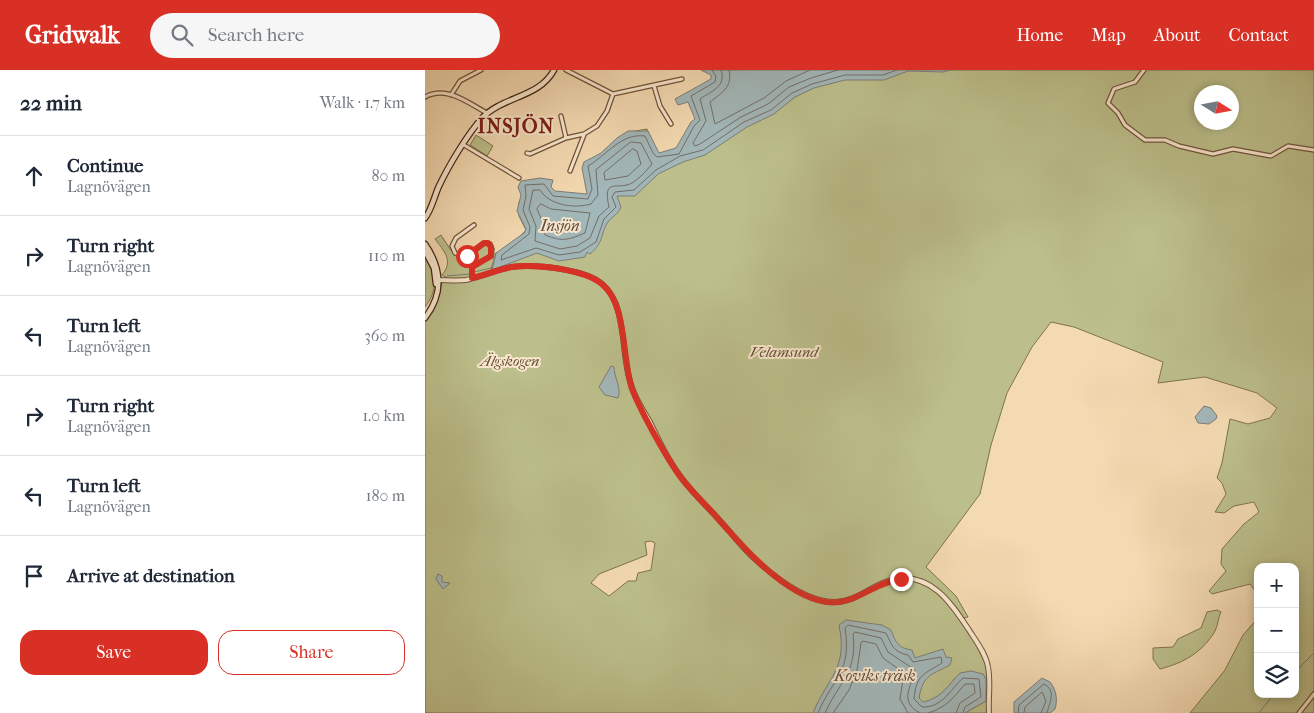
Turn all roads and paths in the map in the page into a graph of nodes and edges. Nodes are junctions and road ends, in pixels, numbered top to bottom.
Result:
1 (481, 70) edge
2 (554, 70) edge
3 (566, 70) edge
4 (1144, 70) edge
5 (682, 79) dead end
6 (654, 86) junction
7 (613, 94) junction
8 (451, 95) junction
9 (425, 97) edge
10 (487, 113) junction
11 (561, 116) dead end
12 (671, 124) dead end
13 (584, 134) junction
14 (566, 138) junction
15 (464, 145) junction
16 (1314, 150) edge
17 (527, 153) dead end
18 (570, 171) dead end
19 (519, 178) dead end
20 (426, 215) edge
21 (474, 225) dead end
22 (425, 244) edge
23 (425, 251) edge
24 (472, 275) junction
25 (438, 280) junction
26 (425, 316) edge
27 (1314, 694) edge
28 (989, 713) edge
29 (1299, 713) edge

1 - 8 street
2 - 10 main road
3 - 7 street
4 - 16 street
5 - 6 street
6 - 7 street
6 - 12 street
7 - 13 street
8 - 9 street
8 - 10 street
10 - 15 main road
11 - 14 street
13 - 14 street
13 - 18 street
14 - 17 street
15 - 19 street
15 - 20 main road
21 - 24 street
22 - 25 main road
23 - 25 main road
24 - 25 street
24 - 28 street
25 - 26 main road
27 - 29 street

